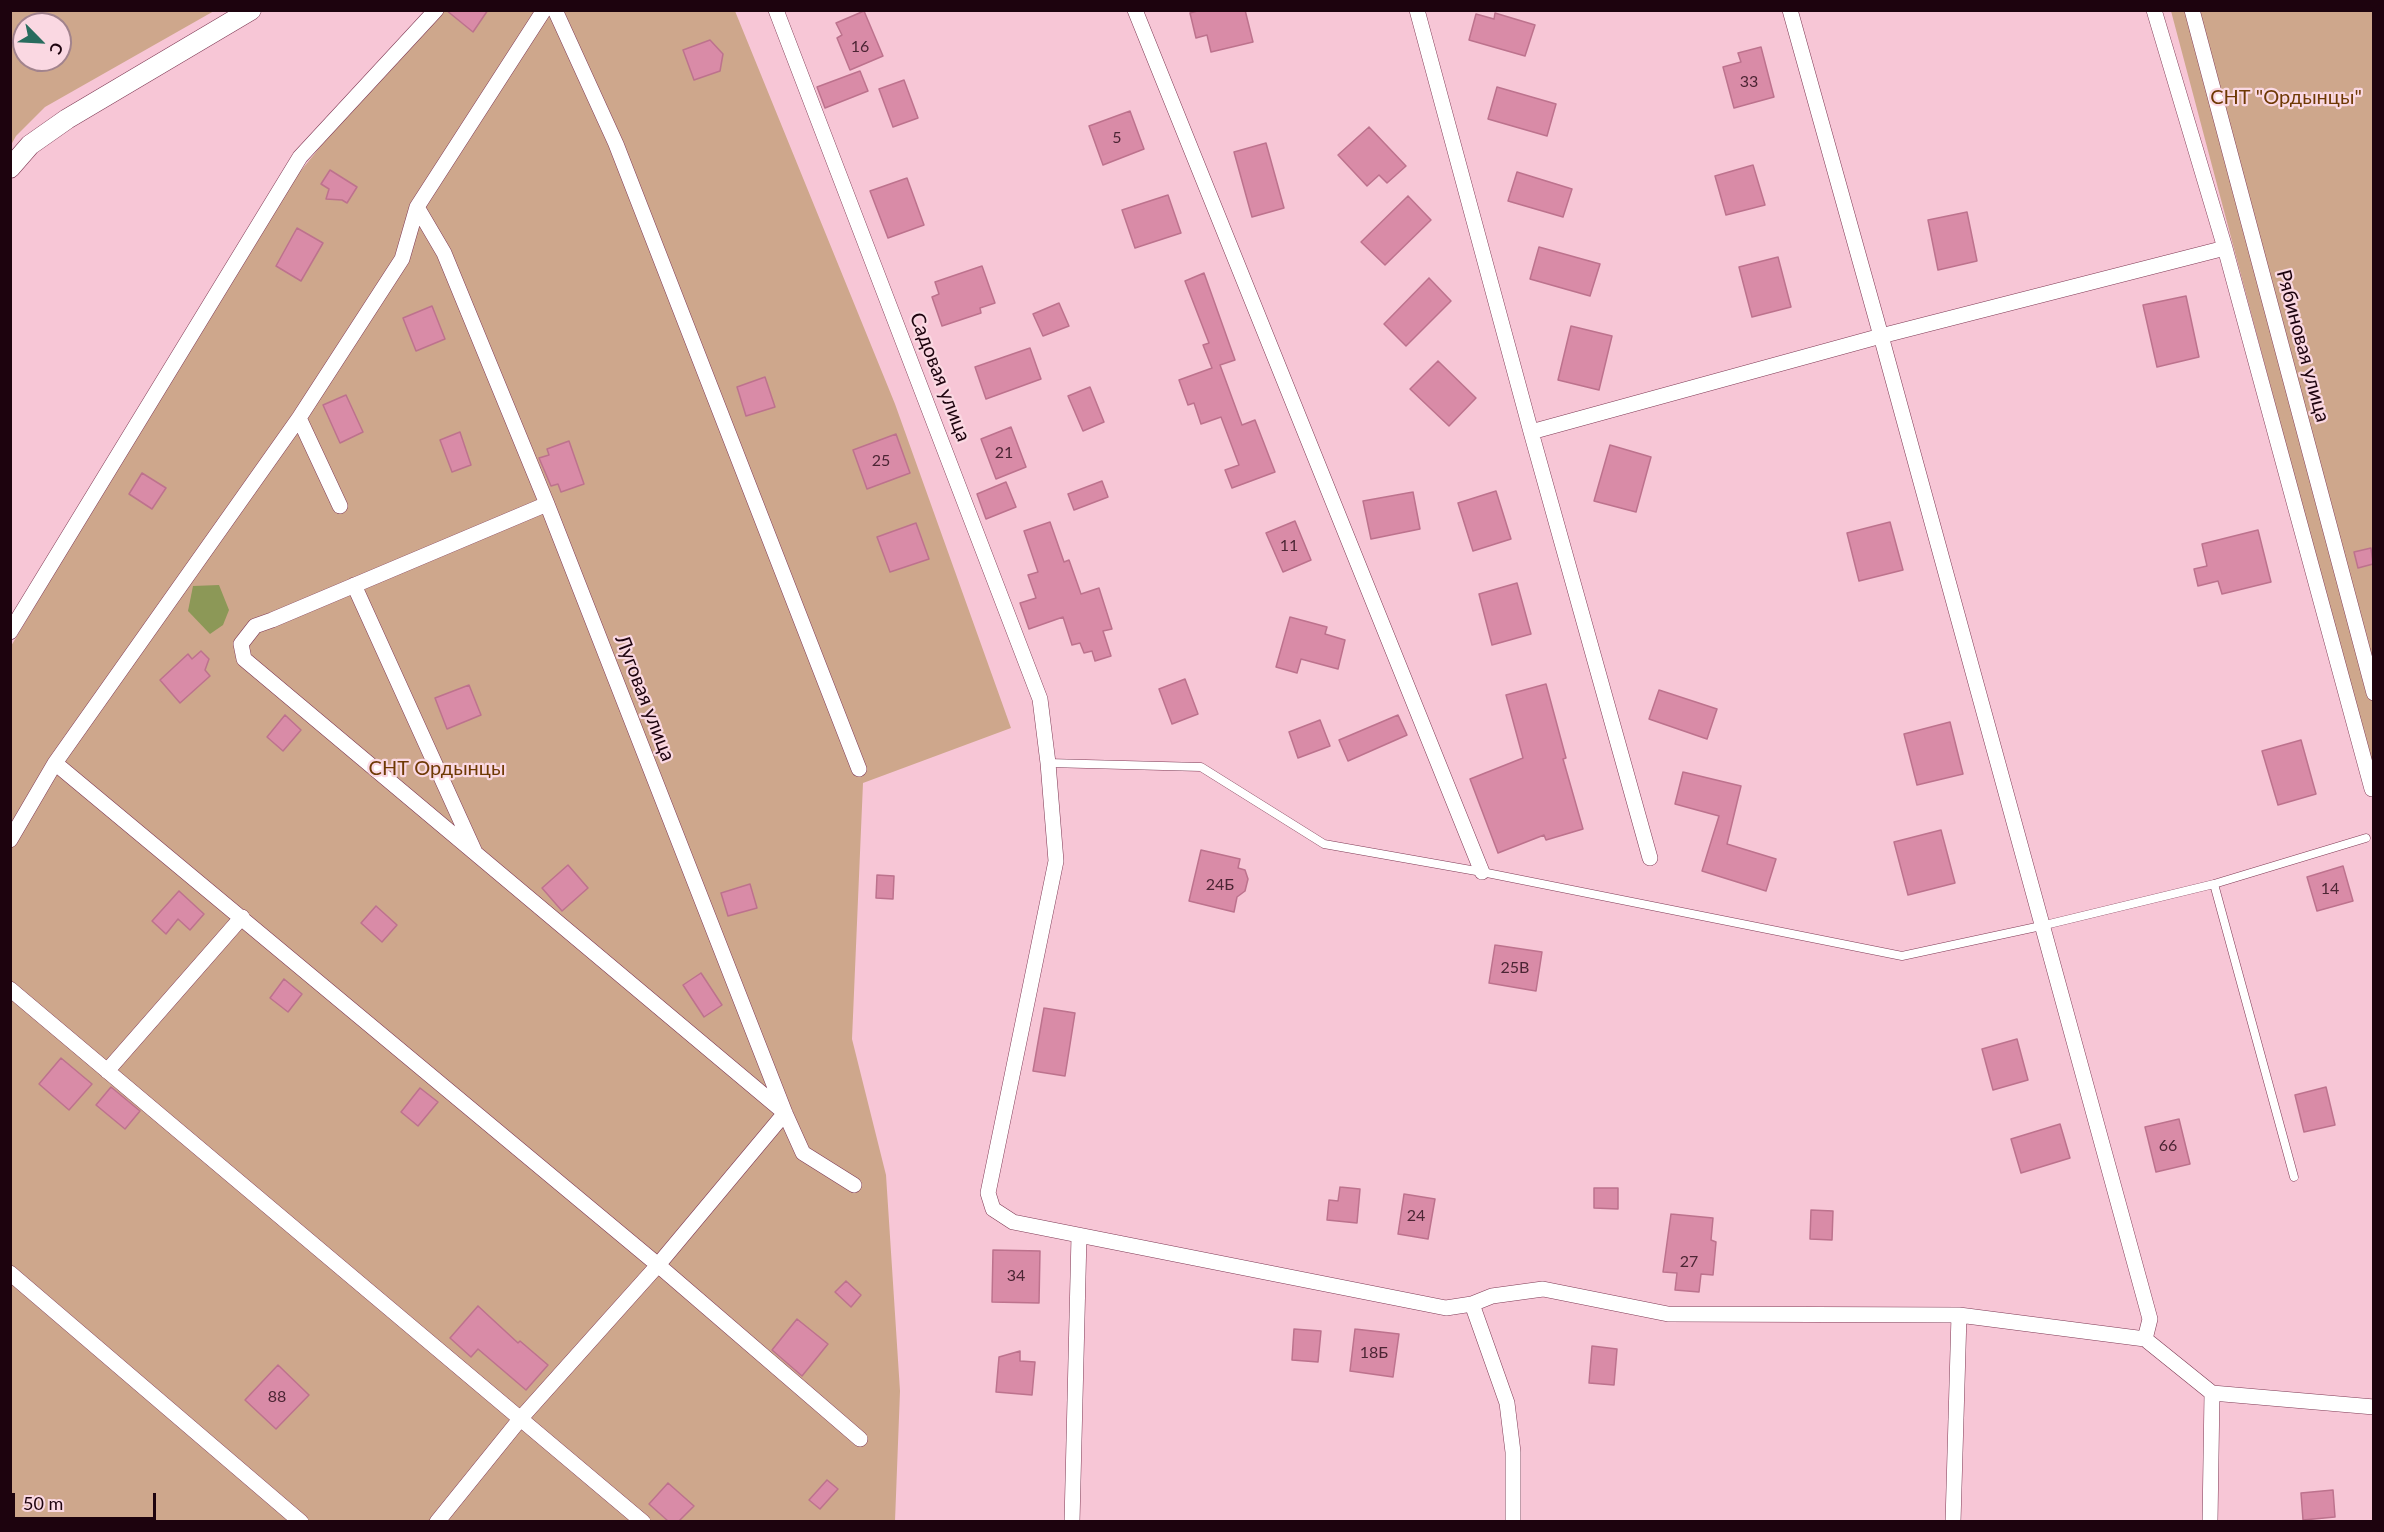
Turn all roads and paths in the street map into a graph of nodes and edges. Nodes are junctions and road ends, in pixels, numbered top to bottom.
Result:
1 (251, 10) edge
2 (436, 10) edge
3 (544, 10) edge
4 (555, 10) edge
5 (776, 10) edge
6 (1135, 10) edge
7 (1418, 10) edge
8 (1790, 10) edge
9 (2154, 10) edge
10 (2192, 10) edge
11 (10, 168) edge
12 (417, 207) junction
13 (2225, 248) junction
14 (1881, 336) junction
15 (299, 418) junction
16 (1531, 432) junction
17 (547, 504) junction
18 (340, 506) dead end
19 (354, 585) junction
20 (10, 632) edge
21 (2373, 693) edge
22 (55, 763) junction
23 (1048, 763) junction
24 (859, 769) dead end
25 (2372, 789) edge
26 (2366, 838) dead end
27 (10, 840) edge
28 (476, 855) junction
29 (1650, 858) dead end
30 (1482, 872) junction
31 (2214, 884) junction
32 (242, 917) junction
33 (2041, 926) junction
34 (10, 989) edge
35 (107, 1071) junction
36 (785, 1113) junction
37 (2294, 1177) dead end
38 (854, 1185) dead end
39 (1079, 1236) junction
40 (658, 1265) junction
41 (10, 1273) edge
42 (1472, 1304) junction
43 (1959, 1315) junction
44 (2145, 1339) junction
45 (2212, 1393) junction
46 (2373, 1407) edge
47 (521, 1418) junction
48 (860, 1439) dead end
49 (301, 1521) edge
50 (437, 1521) edge
51 (643, 1521) edge
52 (1072, 1521) edge
53 (1513, 1521) edge
54 (1953, 1521) edge
55 (2210, 1521) edge

1 - 11 street
2 - 20 street
3 - 12 street
4 - 24 street
5 - 23 street, Садовая улица
6 - 30 street
7 - 16 street
8 - 14 street
9 - 13 street
10 - 21 street, Рябиновая улица
12 - 15 street
12 - 17 street, Луговая улица
13 - 14 street
13 - 25 street
14 - 16 street
14 - 33 street
15 - 18 street
15 - 22 street
16 - 29 street
17 - 19 street
17 - 36 street, Луговая улица
19 - 28 street
19 - 28 street
22 - 27 street
22 - 32 street
23 - 30 lane
23 - 39 street, Садовая улица
26 - 31 lane
28 - 36 street
30 - 33 lane
31 - 33 lane
31 - 37 lane
32 - 35 street
32 - 40 street
33 - 44 street
34 - 35 street
35 - 47 street
36 - 38 street, Луговая улица
36 - 40 street
39 - 42 street, Садовая улица
39 - 52 street
40 - 47 street
40 - 48 street
41 - 49 street
42 - 43 street, Садовая улица
42 - 53 street
43 - 44 street, Садовая улица
43 - 54 street
44 - 45 street
45 - 46 street
45 - 55 street
47 - 50 street
47 - 51 street

